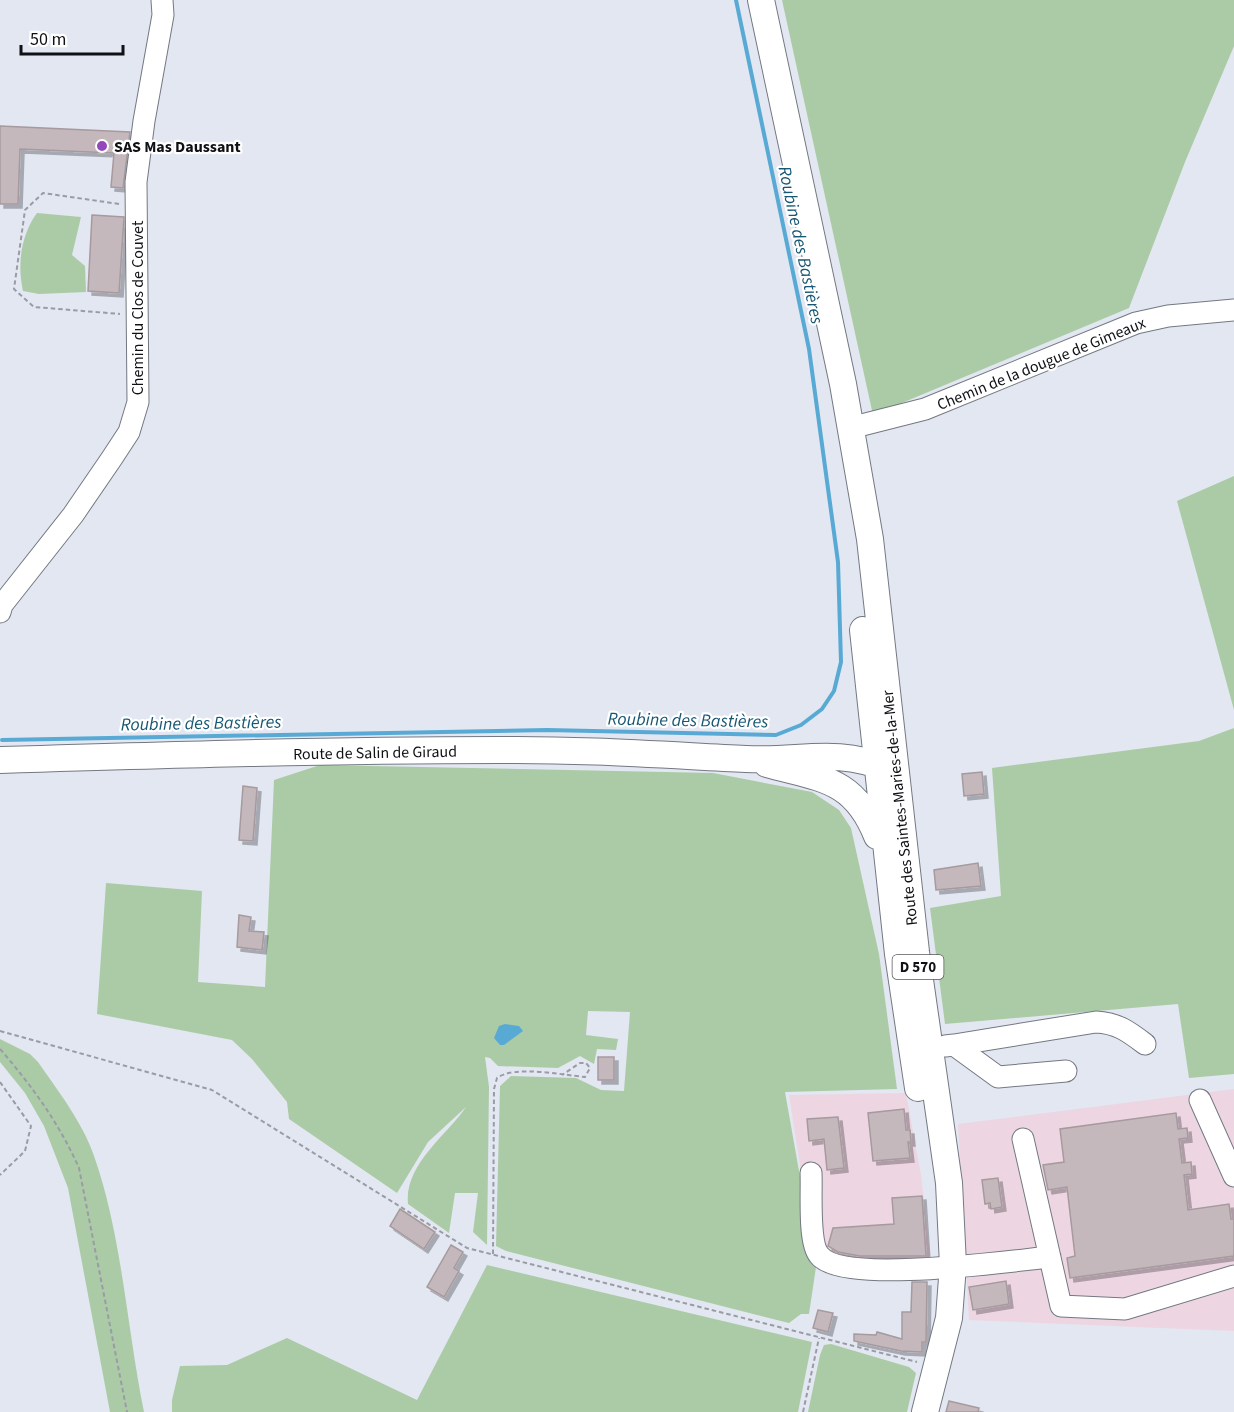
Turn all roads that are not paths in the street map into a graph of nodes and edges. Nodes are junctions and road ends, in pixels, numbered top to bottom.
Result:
1 (162, 0) edge
2 (761, 0) edge
3 (1234, 310) edge
4 (850, 428) junction
5 (855, 463) junction
6 (0, 612) edge
7 (868, 699) junction
8 (826, 756) junction
9 (749, 759) junction
10 (0, 760) edge
11 (883, 772) junction
12 (838, 784) junction
13 (895, 855) junction
14 (1145, 1044) dead end
15 (932, 1048) junction
16 (1066, 1071) dead end
17 (1200, 1100) dead end
18 (1023, 1139) dead end
19 (811, 1173) dead end
20 (1234, 1176) edge
21 (1050, 1257) junction
22 (946, 1266) junction
23 (1234, 1276) edge
24 (925, 1412) edge

1 - 6 street, Chemin du Clos de Couvet
2 - 4 main road, Route des Saintes-Maries-de-la-Mer / D 570
3 - 4 street, Chemin de la dougue de Gimeaux
4 - 5 main road, Route des Saintes-Maries-de-la-Mer / D 570
5 - 7 main road, Route des Saintes-Maries-de-la-Mer / D 570
5 - 11 main road, Route des Saintes-Maries-de-la-Mer / D 570
7 - 8 main road
7 - 11 main road, Route des Saintes-Maries-de-la-Mer / D 570
8 - 9 main road, Route de Salin de Giraud
8 - 11 main road, Route de Salin de Giraud
9 - 10 main road, Route de Salin de Giraud
9 - 12 main road, Route de Salin de Giraud
11 - 12 main road, Route de Salin de Giraud
11 - 13 main road, Route des Saintes-Maries-de-la-Mer / D 570
12 - 13 main road, Route de Salin de Giraud
13 - 15 main road, Route des Saintes-Maries-de-la-Mer / D 570
14 - 15 street
15 - 16 street
15 - 22 main road, Route des Saintes-Maries-de-la-Mer / D 570
17 - 20 street
18 - 21 street
19 - 22 street
21 - 22 street
21 - 23 street
22 - 24 main road, Route des Saintes-Maries-de-la-Mer / D 570

